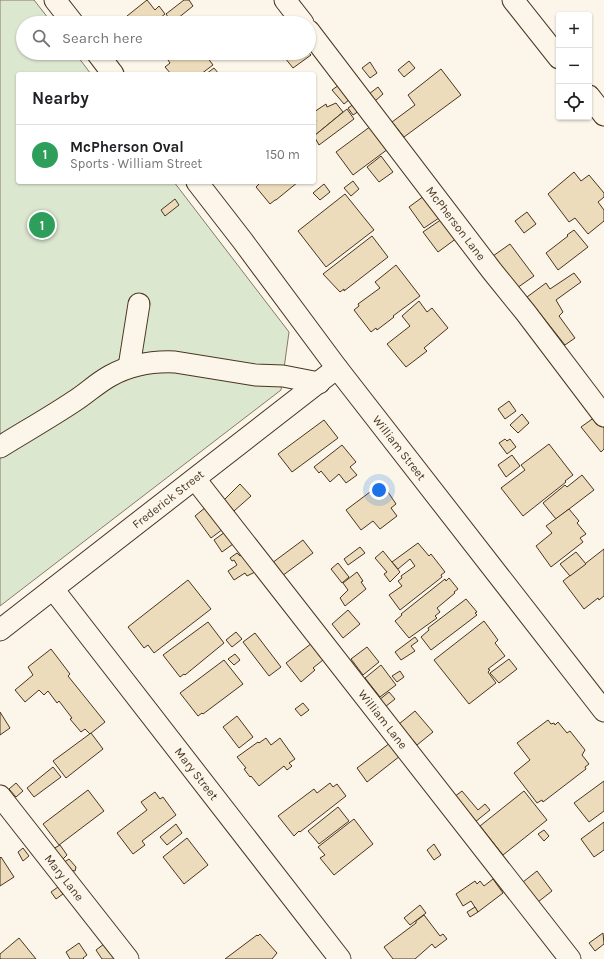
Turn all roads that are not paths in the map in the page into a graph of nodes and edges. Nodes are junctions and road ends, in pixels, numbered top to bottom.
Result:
1 (56, 0) edge
2 (285, 0) edge
3 (513, 0) edge
4 (68, 16) edge
5 (298, 16) edge
6 (316, 40) edge
7 (556, 54) edge
8 (102, 60) edge
9 (111, 72) edge
10 (592, 100) edge
11 (604, 115) edge
12 (199, 184) edge
13 (139, 304) dead end
14 (129, 367) junction
15 (337, 368) junction
16 (319, 384) junction
17 (604, 416) edge
18 (0, 447) edge
19 (195, 479) junction
20 (53, 589) junction
21 (0, 630) edge
22 (604, 711) edge
23 (0, 796) edge
24 (128, 959) edge
25 (340, 959) edge
26 (570, 959) edge

1 - 4 street
2 - 5 street
3 - 7 street
6 - 17 street, McPherson Lane
8 - 9 street
10 - 11 street
12 - 15 street, William Street
13 - 14 street
14 - 16 street
14 - 18 street
15 - 16 street, Frederick Street
15 - 22 street, William Street
16 - 19 street, Frederick Street
19 - 20 street, Frederick Street
19 - 26 street, William Lane
20 - 21 street, Frederick Street
20 - 25 street, Mary Street
23 - 24 street, Mary Lane

